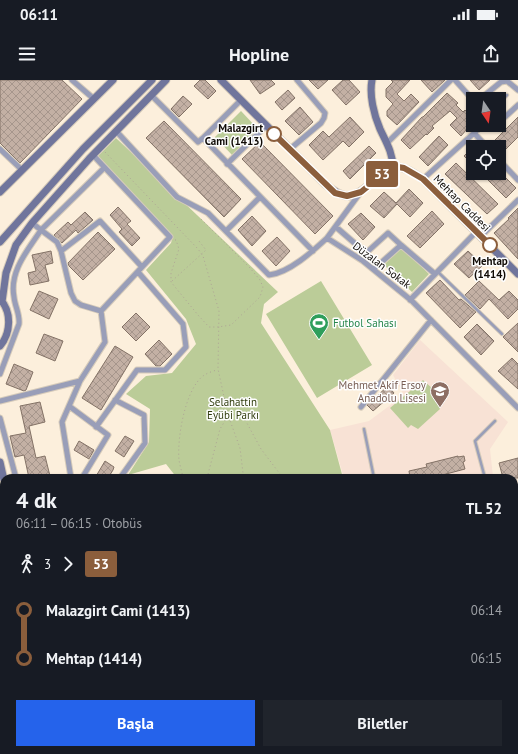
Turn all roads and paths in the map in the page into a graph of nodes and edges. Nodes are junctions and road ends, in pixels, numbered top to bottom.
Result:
1 (72, 80) edge
2 (113, 80) edge
3 (152, 80) edge
4 (166, 80) edge
5 (221, 80) edge
6 (298, 80) edge
7 (365, 80) edge
8 (451, 80) edge
9 (455, 80) edge
10 (371, 83) edge
11 (518, 90) edge
12 (466, 92) edge
13 (489, 92) edge
14 (151, 95) junction
15 (94, 99) junction
16 (241, 100) junction
17 (518, 105) edge
18 (506, 116) edge
19 (266, 126) junction
20 (116, 131) junction
21 (474, 133) joint
22 (203, 138) junction
23 (480, 140) edge
24 (387, 142) junction
25 (100, 147) junction
26 (0, 149) edge
27 (290, 149) junction
28 (92, 155) junction
29 (227, 164) junction
30 (506, 167) edge
31 (104, 168) junction
32 (393, 168) junction
33 (22, 170) junction
34 (423, 179) junction
35 (518, 180) edge
36 (0, 192) edge
37 (361, 192) junction
38 (260, 197) junction
39 (518, 200) edge
40 (208, 213) junction
41 (32, 223) junction
42 (336, 227) junction
43 (41, 230) junction
44 (226, 231) junction
45 (478, 234) junction
46 (170, 237) junction
47 (327, 238) junction
48 (199, 241) dead end
49 (0, 242) edge
50 (401, 245) junction
51 (61, 251) junction
52 (313, 251) junction
53 (200, 254) junction
54 (142, 267) junction
55 (374, 269) junction
56 (138, 272) junction
57 (517, 272) edge
58 (436, 273) junction
59 (171, 282) junction
60 (1, 300) edge
61 (410, 300) junction
62 (101, 312) junction
63 (431, 320) junction
64 (218, 328) junction
65 (502, 334) dead end
66 (0, 346) edge
67 (218, 369) junction
68 (0, 374) edge
69 (80, 381) junction
70 (115, 400) junction
71 (0, 401) edge
72 (69, 406) junction
73 (361, 406) dead end
74 (518, 408) edge
75 (228, 416) junction
76 (0, 418) edge
77 (495, 421) dead end
78 (96, 427) junction
79 (364, 429) dead end
80 (0, 462) edge
81 (243, 473) dead end
82 (3, 474) edge
83 (15, 474) edge
84 (70, 474) edge
85 (84, 474) edge
86 (123, 474) edge
87 (182, 474) edge
88 (208, 474) edge
89 (280, 474) edge
90 (373, 474) edge
91 (483, 474) edge

1 - 15 street
2 - 15 street
3 - 49 street
4 - 14 street
5 - 16 street
6 - 27 street
7 - 10 street
8 - 24 street
9 - 12 street
10 - 24 street
11 - 13 street
14 - 20 street
14 - 22 street
15 - 33 street
16 - 19 street
16 - 22 street
17 - 18 street
19 - 27 street
19 - 29 street
20 - 25 street
20 - 40 street
21 - 23 street
21 - 34 street
22 - 29 street
24 - 32 street
25 - 28 street
25 - 53 path
26 - 33 street
27 - 37 street
28 - 31 street
28 - 41 street
29 - 38 street
30 - 35 street
31 - 43 street
31 - 46 street
32 - 34 street, Mehtap Caddesi
32 - 37 street
33 - 36 street
34 - 45 street, Mehtap Caddesi
37 - 42 street
38 - 44 street
38 - 52 street
39 - 45 street
40 - 44 street
40 - 64 path
41 - 43 street
41 - 60 street
42 - 47 street
42 - 50 street
43 - 51 street
43 - 68 street
44 - 52 street
45 - 57 street, Mehtap Caddesi
45 - 58 street
46 - 54 street
46 - 59 path
47 - 52 street
47 - 55 street, Düzalan Sokak
48 - 53 path
50 - 55 street
50 - 58 street
51 - 54 street
51 - 62 street
53 - 59 path
53 - 64 path
54 - 56 street
55 - 61 street, Düzalan Sokak
56 - 62 street
56 - 70 street
58 - 61 street
58 - 65 lane
59 - 64 path
60 - 66 street
61 - 63 street, Düzalan Sokak
62 - 69 street
63 - 73 street
63 - 74 street, Düzalan Sokak
64 - 67 path
67 - 75 path
67 - 87 path
69 - 71 street
69 - 72 street
70 - 78 street
70 - 86 street
72 - 78 street
72 - 84 street
75 - 81 path
75 - 88 path
75 - 89 path
76 - 83 street
77 - 91 lane
78 - 85 street
79 - 90 lane
80 - 82 street

